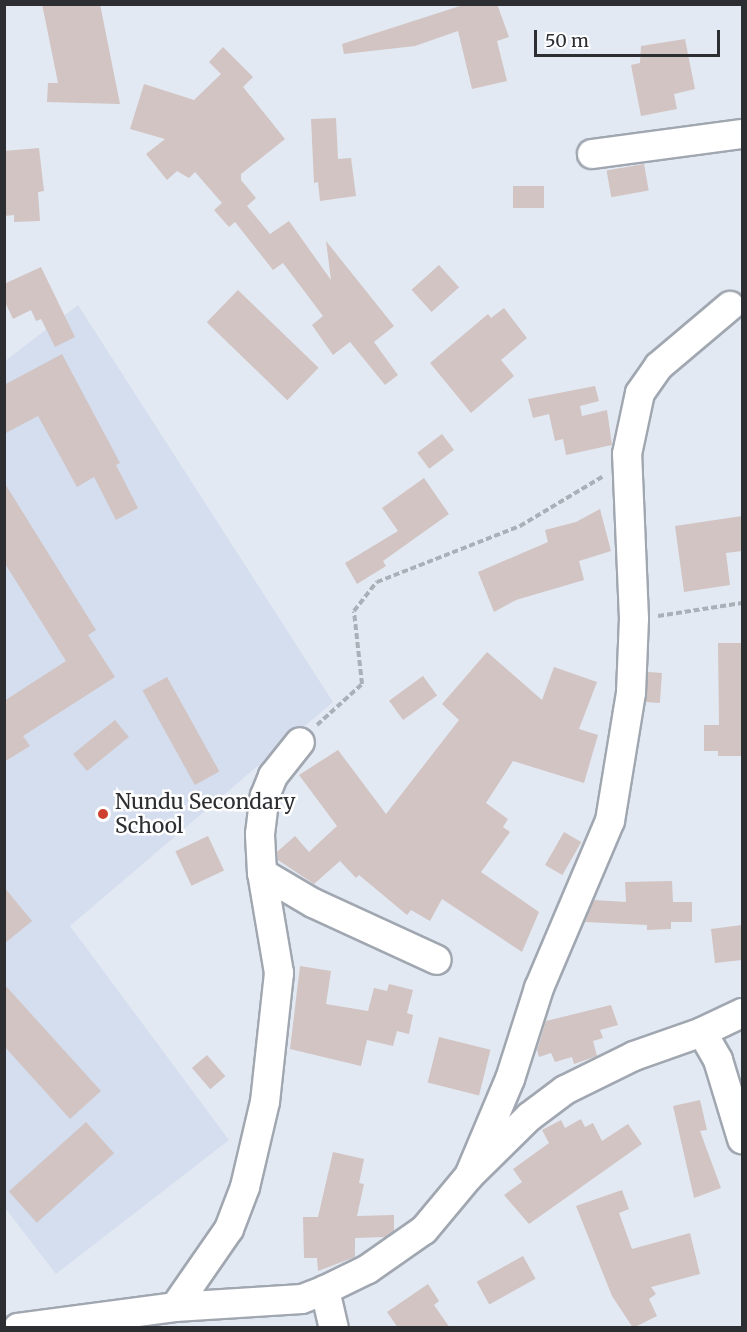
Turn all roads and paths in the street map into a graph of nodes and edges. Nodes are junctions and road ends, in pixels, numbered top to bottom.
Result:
1 (742, 134) edge
2 (592, 154) dead end
3 (730, 306) dead end
4 (627, 454) junction
5 (742, 603) edge
6 (633, 620) junction
7 (300, 742) joint
8 (262, 873) junction
9 (436, 960) dead end
10 (742, 1013) edge
11 (702, 1032) junction
12 (742, 1139) edge
13 (468, 1176) junction
14 (325, 1290) junction
15 (175, 1307) junction
16 (215, 1317) edge
17 (18, 1328) edge
18 (334, 1328) edge

1 - 2 street
3 - 4 street
4 - 6 street
4 - 7 path
5 - 6 path
6 - 13 street
7 - 8 street
8 - 9 street
8 - 15 street
10 - 11 street
11 - 12 street
11 - 13 street
13 - 14 street
14 - 16 street
14 - 18 street
15 - 16 street
15 - 17 street

